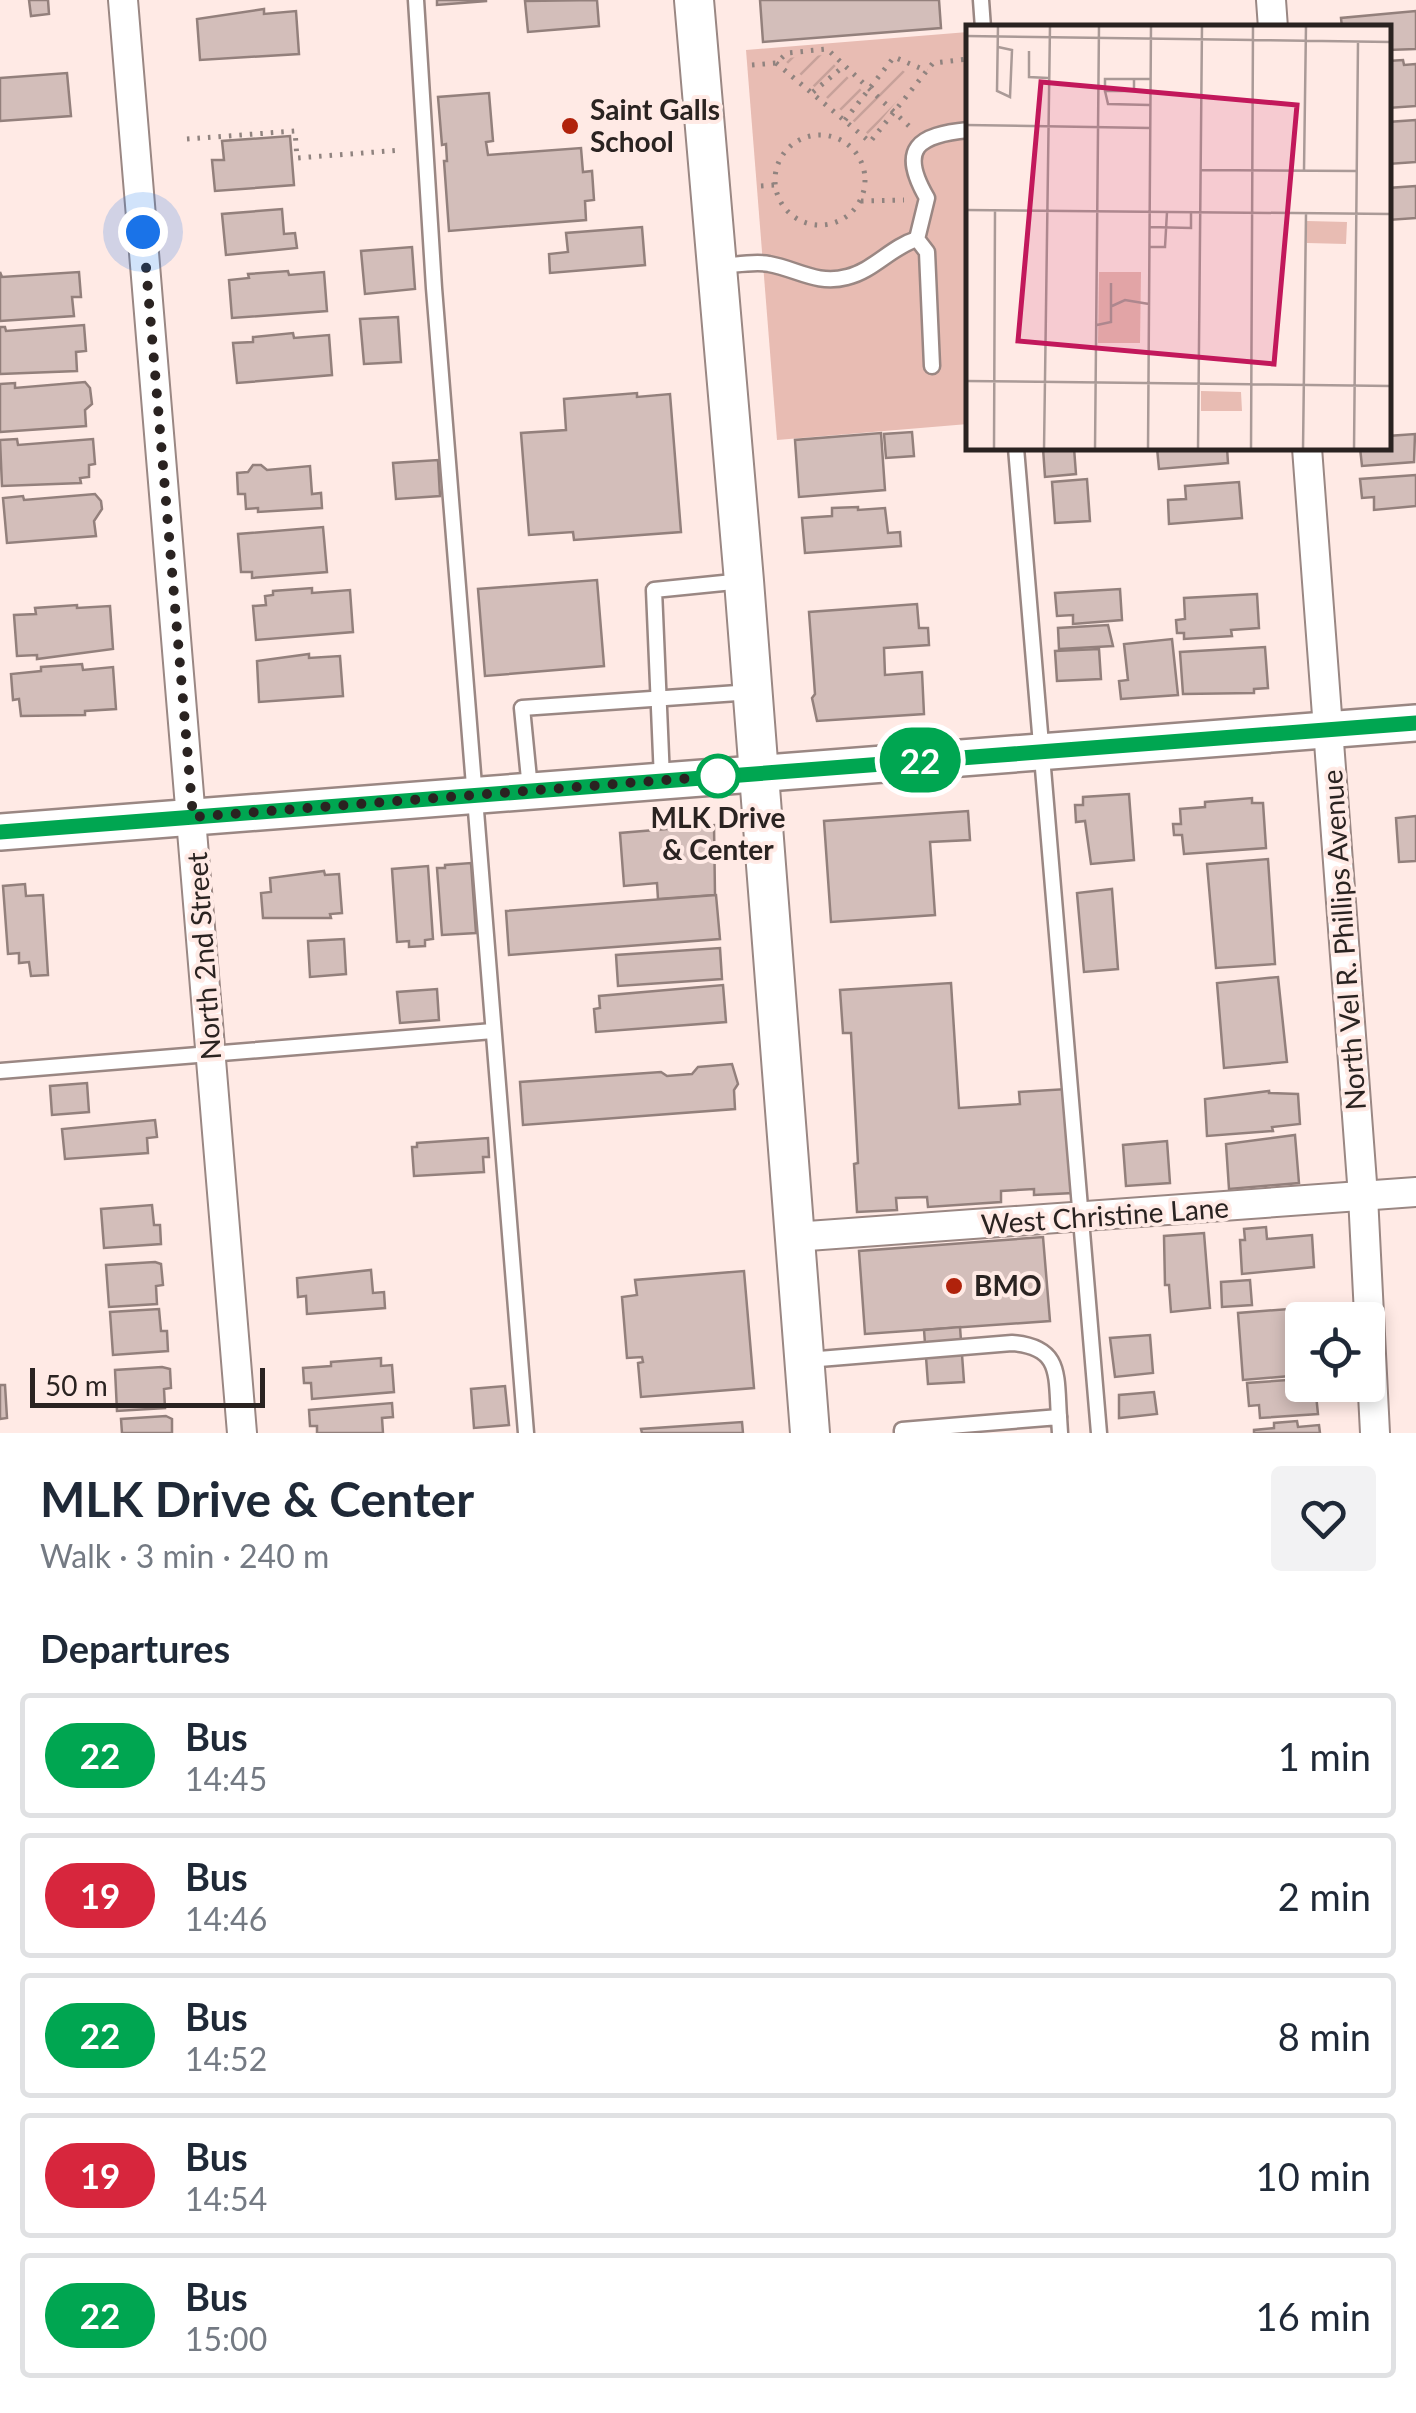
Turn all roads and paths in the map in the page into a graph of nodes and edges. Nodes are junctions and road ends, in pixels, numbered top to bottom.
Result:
1 (124, 0) edge
2 (416, 0) edge
3 (694, 0) edge
4 (981, 0) edge
5 (1271, 0) edge
6 (983, 25) edge
7 (1273, 25) edge
8 (966, 59) edge
9 (776, 63) junction
10 (752, 65) dead end
11 (844, 66) junction
12 (927, 71) junction
13 (870, 90) junction
14 (814, 92) junction
15 (897, 111) junction
16 (845, 120) junction
17 (966, 130) edge
18 (858, 131) junction
19 (187, 140) dead end
20 (922, 140) junction
21 (848, 144) junction
22 (425, 149) junction
23 (775, 185) junction
24 (762, 186) dead end
25 (927, 198) junction
26 (861, 201) junction
27 (917, 239) junction
28 (718, 266) junction
29 (932, 366) dead end
30 (1016, 450) edge
31 (1307, 450) edge
32 (744, 582) junction
33 (752, 692) junction
34 (658, 699) junction
35 (1416, 723) edge
36 (1329, 729) junction
37 (1043, 751) junction
38 (759, 772) junction
39 (662, 780) junction
40 (530, 789) junction
41 (476, 794) junction
42 (193, 817) junction
43 (0, 832) edge
44 (492, 1032) junction
45 (211, 1054) junction
46 (0, 1071) edge
47 (1416, 1192) edge
48 (1363, 1196) junction
49 (1081, 1218) junction
50 (794, 1237) junction
51 (804, 1360) junction
52 (1059, 1417) junction
53 (242, 1433) edge
54 (526, 1433) edge
55 (810, 1433) edge
56 (902, 1433) edge
57 (1060, 1433) edge
58 (1099, 1433) edge
59 (1375, 1433) edge

1 - 42 street, North 2nd Street
2 - 22 lane
3 - 28 main road
4 - 6 lane
5 - 7 street
8 - 12 path
9 - 10 path
9 - 11 path
9 - 14 path
11 - 13 path
11 - 14 path
12 - 13 path
12 - 15 path
13 - 15 path
13 - 16 path
14 - 16 path
15 - 18 path
15 - 20 path
16 - 18 path
17 - 20 lane
18 - 21 path
19 - 22 path
20 - 25 lane
21 - 23 path
21 - 26 path
22 - 41 lane
23 - 24 path
23 - 26 path
25 - 26 path
25 - 27 lane
27 - 28 lane
27 - 29 lane
28 - 32 main road
30 - 37 lane
31 - 36 street, North Vel R. Phillips Avenue
32 - 33 main road
32 - 34 lane
33 - 34 lane
33 - 38 main road
34 - 39 lane
34 - 40 lane
35 - 36 street
36 - 37 street
36 - 48 street, North Vel R. Phillips Avenue
37 - 38 street
37 - 49 lane
38 - 39 street
38 - 50 main road
39 - 40 street
40 - 41 street
41 - 42 street
41 - 44 lane
42 - 43 street
42 - 45 street, North 2nd Street
44 - 45 lane
44 - 54 lane
45 - 46 lane
45 - 53 street, North 2nd Street
47 - 48 street, West Christine Lane
48 - 49 street, West Christine Lane
48 - 59 street, North Vel R. Phillips Avenue
49 - 50 street, West Christine Lane
49 - 58 lane
50 - 51 main road
51 - 52 lane
51 - 55 main road
52 - 56 lane
52 - 57 lane

